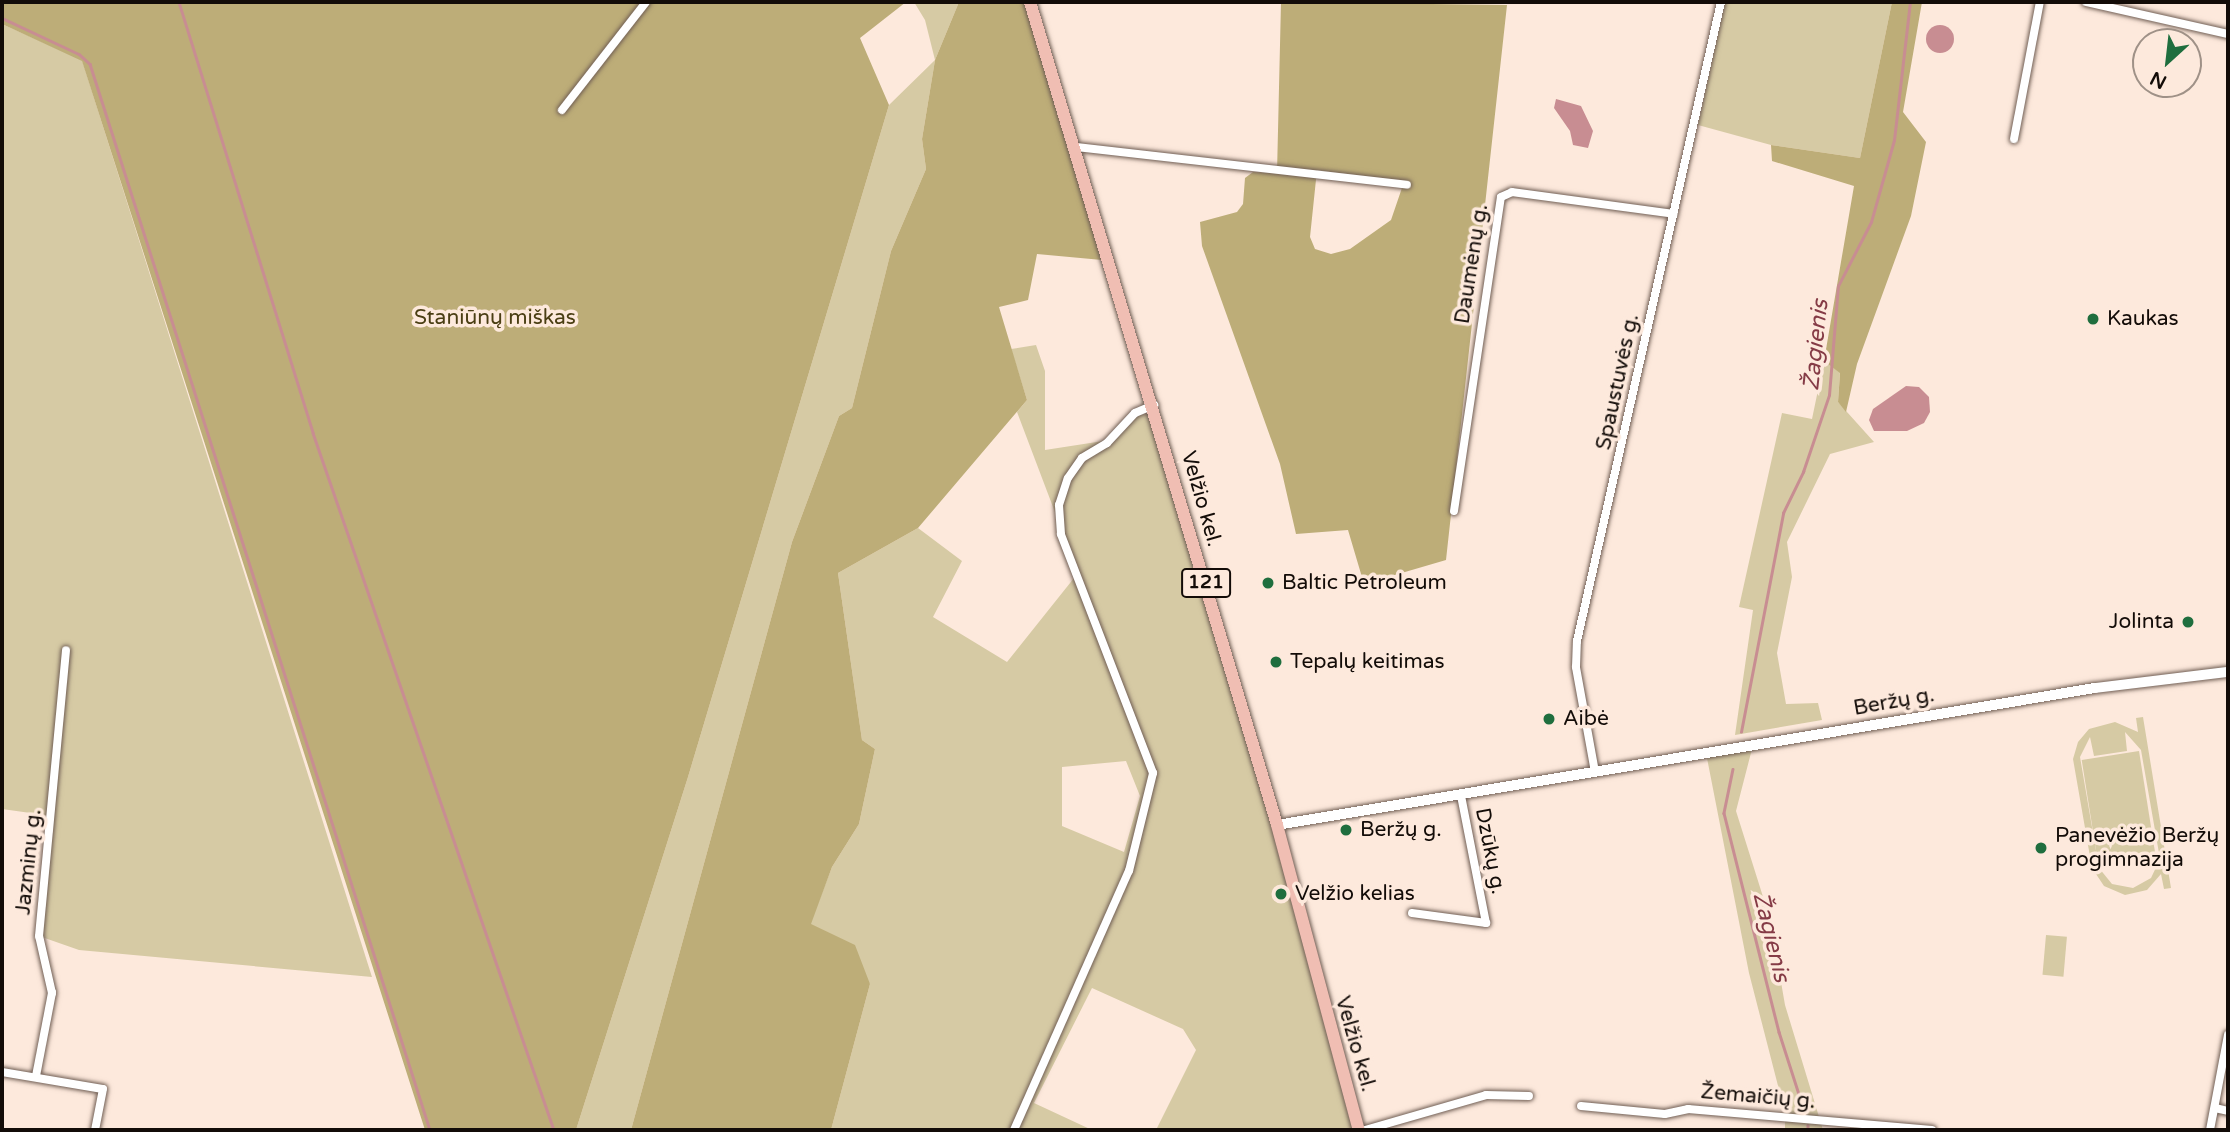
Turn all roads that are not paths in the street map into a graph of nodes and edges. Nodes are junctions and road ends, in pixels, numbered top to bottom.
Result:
1 (646, 2) edge
2 (1030, 2) edge
3 (1721, 2) edge
4 (2040, 2) edge
5 (2086, 2) edge
6 (2228, 34) edge
7 (562, 110) dead end
8 (2014, 139) dead end
9 (1076, 147) junction
10 (1407, 185) dead end
11 (1674, 214) junction
12 (1154, 405) junction
13 (1454, 511) dead end
14 (66, 650) dead end
15 (2228, 672) edge
16 (1595, 772) junction
17 (1461, 794) junction
18 (1277, 825) junction
19 (1412, 913) dead end
20 (2228, 1035) edge
21 (2, 1072) edge
22 (36, 1076) junction
23 (1529, 1096) dead end
24 (1581, 1106) dead end
25 (2215, 1108) junction
26 (2228, 1111) edge
27 (95, 1130) edge
28 (1014, 1130) edge
29 (1359, 1130) edge
30 (1366, 1130) edge
31 (1932, 1130) edge
32 (2210, 1130) edge

1 - 7 street
2 - 9 main road, Velžio kel. / 121
3 - 11 street, Spaustuvės g.
4 - 8 street
5 - 6 street
9 - 10 street
9 - 12 main road, Velžio kel. / 121
11 - 13 street, Daumėnų g.
11 - 16 street, Spaustuvės g.
12 - 18 main road, Velžio kel. / 121
12 - 28 street
14 - 22 street, Jazminų g.
15 - 16 main road, Beržų g.
16 - 17 main road, Beržų g.
17 - 18 main road, Beržų g.
17 - 19 street, Dzūkų g.
18 - 29 main road, Velžio kel. / 121
20 - 25 street
21 - 22 street
22 - 27 street
23 - 30 street
24 - 31 street, Žemaičių g.
25 - 26 street
25 - 32 street

